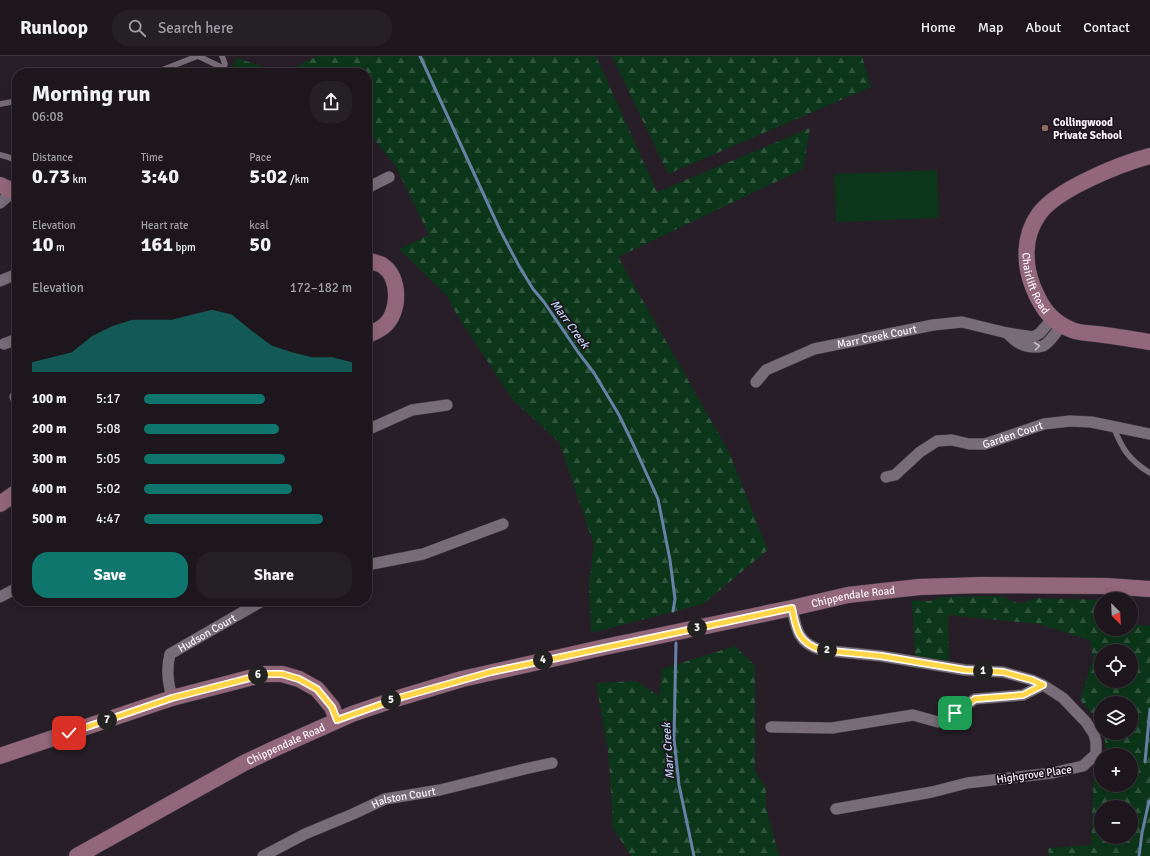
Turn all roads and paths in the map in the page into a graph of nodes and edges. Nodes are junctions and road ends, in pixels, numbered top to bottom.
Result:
1 (222, 56) edge
2 (167, 68) edge
3 (219, 68) edge
4 (223, 68) edge
5 (12, 102) edge
6 (0, 104) edge
7 (0, 155) edge
8 (1147, 156) edge
9 (12, 159) edge
10 (388, 177) dead end
11 (372, 185) edge
12 (10, 189) edge
13 (0, 202) edge
14 (372, 262) edge
15 (12, 276) edge
16 (0, 281) edge
17 (1057, 322) junction
18 (372, 332) edge
19 (12, 341) edge
20 (1150, 342) edge
21 (4, 344) dead end
22 (756, 382) dead end
23 (447, 405) dead end
24 (1113, 426) junction
25 (372, 428) edge
26 (1150, 434) edge
27 (1150, 473) edge
28 (886, 477) dead end
29 (12, 496) edge
30 (0, 504) edge
31 (503, 524) dead end
32 (372, 564) edge
33 (1150, 588) edge
34 (12, 591) edge
35 (0, 597) edge
36 (253, 606) edge
37 (792, 608) junction
38 (1043, 685) junction
39 (172, 698) junction
40 (337, 720) junction
41 (771, 727) dead end
42 (0, 756) edge
43 (552, 763) dead end
44 (836, 809) dead end
45 (77, 856) edge
46 (263, 856) edge

1 - 4 lane
2 - 3 lane
5 - 6 lane
7 - 9 lane
8 - 17 street, Chairlift Road
10 - 11 street
12 - 13 street
14 - 18 street
15 - 16 street
17 - 20 street, Chairlift Road
17 - 22 street, Marr Creek Court
19 - 21 street
23 - 25 street
24 - 26 street, Garden Court
24 - 27 lane
24 - 28 street, Garden Court
29 - 30 street
31 - 32 street
33 - 37 street, Chippendale Road
34 - 35 street
36 - 39 street, Hudson Court
37 - 38 street, Highgrove Place
37 - 40 street, Chippendale Road
38 - 41 street
38 - 44 street, Highgrove Place
39 - 40 street
39 - 42 street
40 - 45 street, Chippendale Road
43 - 46 street, Halston Court

